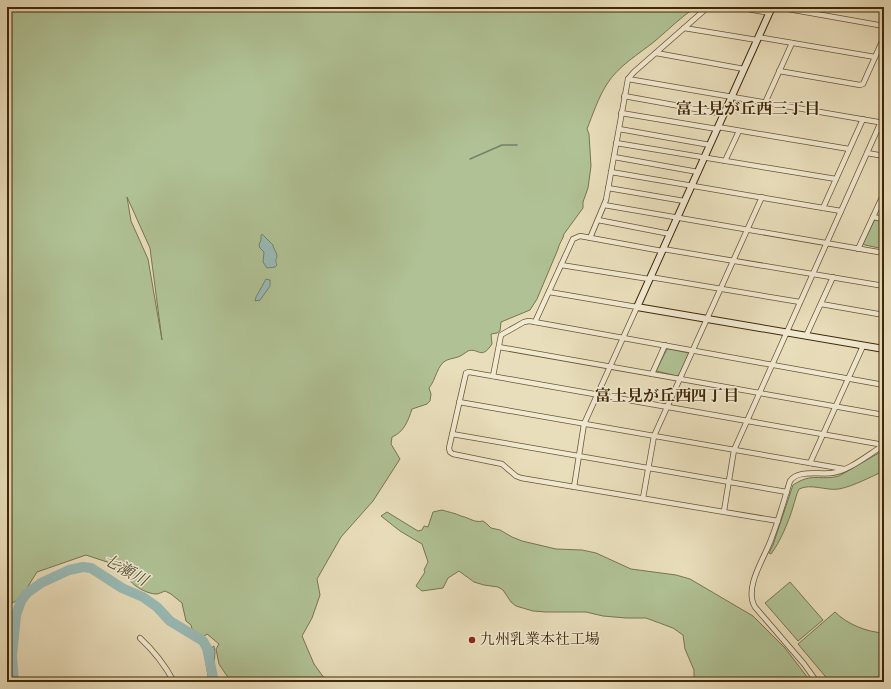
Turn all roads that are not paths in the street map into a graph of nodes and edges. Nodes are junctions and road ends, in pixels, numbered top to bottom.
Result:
1 (708, 7) edge
2 (737, 7) edge
3 (777, 7) edge
4 (805, 9) edge
5 (771, 10) edge
6 (884, 26) edge
7 (684, 28) junction
8 (884, 37) edge
9 (758, 39) junction
10 (792, 43) junction
11 (656, 53) junction
12 (875, 57) junction
13 (744, 69) junction
14 (779, 71) junction
15 (628, 79) junction
16 (624, 96) junction
17 (731, 97) junction
18 (765, 103) junction
19 (621, 112) junction
20 (724, 114) junction
21 (884, 115) edge
22 (863, 119) junction
23 (882, 123) edge
24 (717, 128) junction
25 (618, 129) junction
26 (739, 131) junction
27 (616, 142) junction
28 (710, 145) junction
29 (849, 150) junction
30 (867, 153) junction
31 (884, 156) edge
32 (614, 157) junction
33 (704, 157) junction
34 (725, 161) junction
35 (611, 172) junction
36 (698, 172) junction
37 (836, 179) junction
38 (691, 186) junction
39 (608, 188) junction
40 (884, 193) edge
41 (762, 198) junction
42 (684, 201) junction
43 (604, 205) junction
44 (823, 208) junction
45 (841, 211) junction
46 (677, 217) junction
47 (873, 217) junction
48 (884, 219) edge
49 (598, 220) junction
50 (748, 230) junction
51 (670, 234) junction
52 (590, 238) junction
53 (827, 243) junction
54 (858, 249) junction
55 (663, 250) junction
56 (884, 253) edge
57 (734, 260) junction
58 (561, 265) junction
59 (813, 274) junction
60 (833, 277) junction
61 (650, 278) junction
62 (884, 286) edge
63 (721, 289) junction
64 (549, 292) junction
65 (800, 302) junction
66 (821, 304) junction
67 (637, 307) junction
68 (884, 315) edge
69 (707, 319) junction
70 (535, 322) junction
71 (787, 333) junction
72 (806, 336) junction
73 (623, 337) junction
74 (665, 345) junction
75 (863, 346) junction
76 (499, 347) junction
77 (884, 349) edge
78 (693, 350) junction
79 (773, 364) junction
80 (610, 367) junction
81 (652, 374) junction
82 (494, 376) junction
83 (848, 378) junction
84 (680, 379) junction
85 (884, 384) edge
86 (760, 393) junction
87 (597, 394) junction
88 (459, 402) junction
89 (667, 407) junction
90 (836, 407) junction
91 (884, 415) edge
92 (748, 421) junction
93 (584, 424) junction
94 (452, 434) junction
95 (823, 434) junction
96 (654, 436) junction
97 (884, 445) edge
98 (734, 450) junction
99 (579, 456) junction
100 (810, 463) junction
101 (648, 468) junction
102 (844, 469) junction
103 (729, 482) junction
104 (574, 487) junction
105 (787, 492) junction
106 (643, 498) junction
107 (724, 512) junction
108 (778, 520) junction
109 (140, 638) dead end
110 (174, 682) edge
111 (817, 682) edge

1 - 7 street
2 - 5 street
3 - 4 street
4 - 6 street
5 - 9 street
7 - 9 street
7 - 11 street
8 - 12 street
9 - 10 street
9 - 13 street
10 - 12 street
10 - 14 street
11 - 13 street
11 - 15 street
12 - 14 street
13 - 17 street
14 - 18 street
15 - 16 street
15 - 17 street
16 - 19 street
16 - 20 street
17 - 18 street
17 - 20 street
18 - 22 street
19 - 24 street
19 - 25 street
20 - 24 street
21 - 23 street
22 - 23 street
22 - 29 street
23 - 30 street
24 - 26 street
24 - 28 street
25 - 27 street
25 - 28 street
26 - 29 street
26 - 34 street
27 - 32 street
27 - 33 street
28 - 33 street
29 - 37 street
30 - 31 street
30 - 45 street
32 - 35 street
32 - 36 street
33 - 34 street
33 - 36 street
34 - 37 street
35 - 38 street
35 - 39 street
36 - 38 street
37 - 44 street
38 - 41 street
38 - 42 street
39 - 42 street
39 - 43 street
40 - 47 street
41 - 44 street
41 - 50 street
42 - 46 street
43 - 46 street
43 - 49 street
44 - 45 street
45 - 53 street
46 - 50 street
46 - 51 street
47 - 48 street
47 - 54 street
49 - 51 street
49 - 52 street
50 - 53 street
50 - 57 street
51 - 55 street
52 - 55 street
52 - 58 street
53 - 54 street
53 - 59 street
54 - 56 street
55 - 57 street
55 - 61 street
57 - 59 street
57 - 63 street
58 - 61 street
58 - 64 street
59 - 60 street
59 - 65 street
60 - 62 street
60 - 66 street
61 - 63 street
61 - 67 street
63 - 65 street
63 - 69 street
64 - 67 street
64 - 70 street
65 - 71 street
66 - 68 street
66 - 72 street
67 - 69 street
67 - 73 street
69 - 71 street
69 - 78 street
70 - 73 street
70 - 76 street
71 - 72 street
71 - 79 street
72 - 75 street
73 - 74 street
73 - 80 street
74 - 78 street
74 - 81 street
75 - 77 street
75 - 83 street
76 - 80 street
76 - 82 street
78 - 79 street
78 - 84 street
79 - 83 street
79 - 86 street
80 - 81 street
80 - 87 street
81 - 84 street
82 - 87 street
82 - 88 street
83 - 85 street
83 - 90 street
84 - 86 street
84 - 89 street
86 - 90 street
86 - 92 street
87 - 89 street
87 - 93 street
88 - 93 street
88 - 94 street
89 - 92 street
89 - 96 street
90 - 91 street
90 - 95 street
92 - 95 street
92 - 98 street
93 - 96 street
93 - 99 street
94 - 99 street
94 - 104 street
95 - 97 street
95 - 100 street
96 - 98 street
96 - 101 street
97 - 102 street
98 - 100 street
98 - 103 street
99 - 101 street
99 - 104 street
100 - 102 street
101 - 103 street
101 - 106 street
102 - 105 street
103 - 105 street
103 - 107 street
104 - 106 street
105 - 108 street
106 - 107 street
107 - 108 street
108 - 111 street
109 - 110 street

